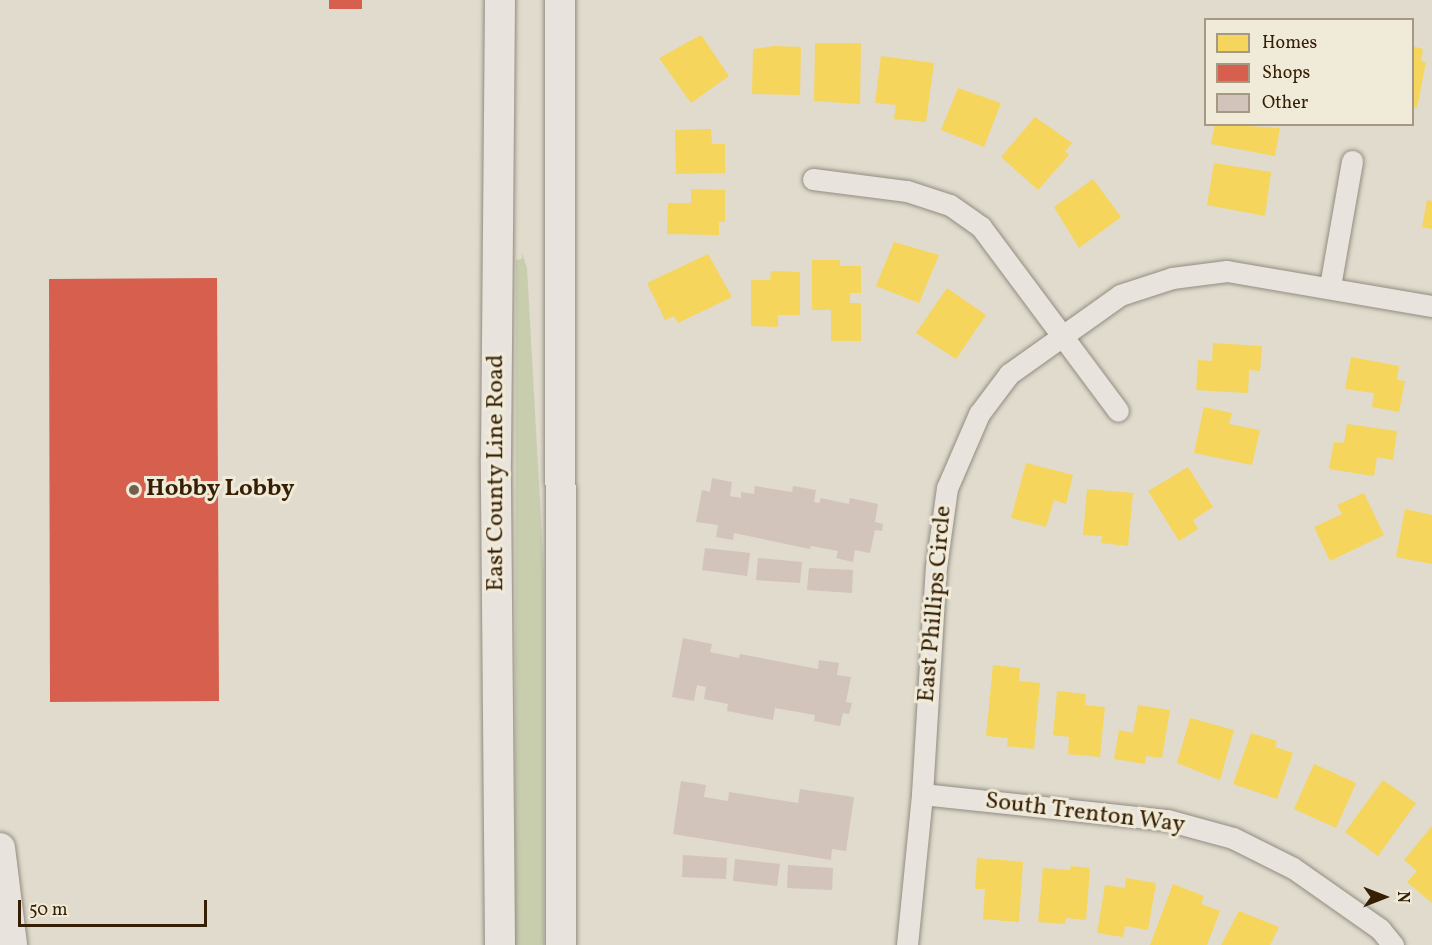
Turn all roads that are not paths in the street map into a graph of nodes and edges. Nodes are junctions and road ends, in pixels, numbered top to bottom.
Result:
1 (500, 0) edge
2 (560, 0) edge
3 (1352, 161) dead end
4 (813, 179) dead end
5 (1330, 286) junction
6 (1432, 306) edge
7 (1063, 333) junction
8 (1118, 411) dead end
9 (922, 794) junction
10 (0, 848) edge
11 (12, 945) edge
12 (500, 945) edge
13 (561, 945) edge
14 (907, 945) edge
15 (1393, 945) edge

1 - 12 main road, East County Line Road
2 - 13 main road
3 - 5 street
4 - 7 street
5 - 6 street, East Phillips Circle
5 - 7 street, East Phillips Circle
7 - 8 street
7 - 9 street, East Phillips Circle
9 - 14 street, East Phillips Circle
9 - 15 street, South Trenton Way
10 - 11 main road

